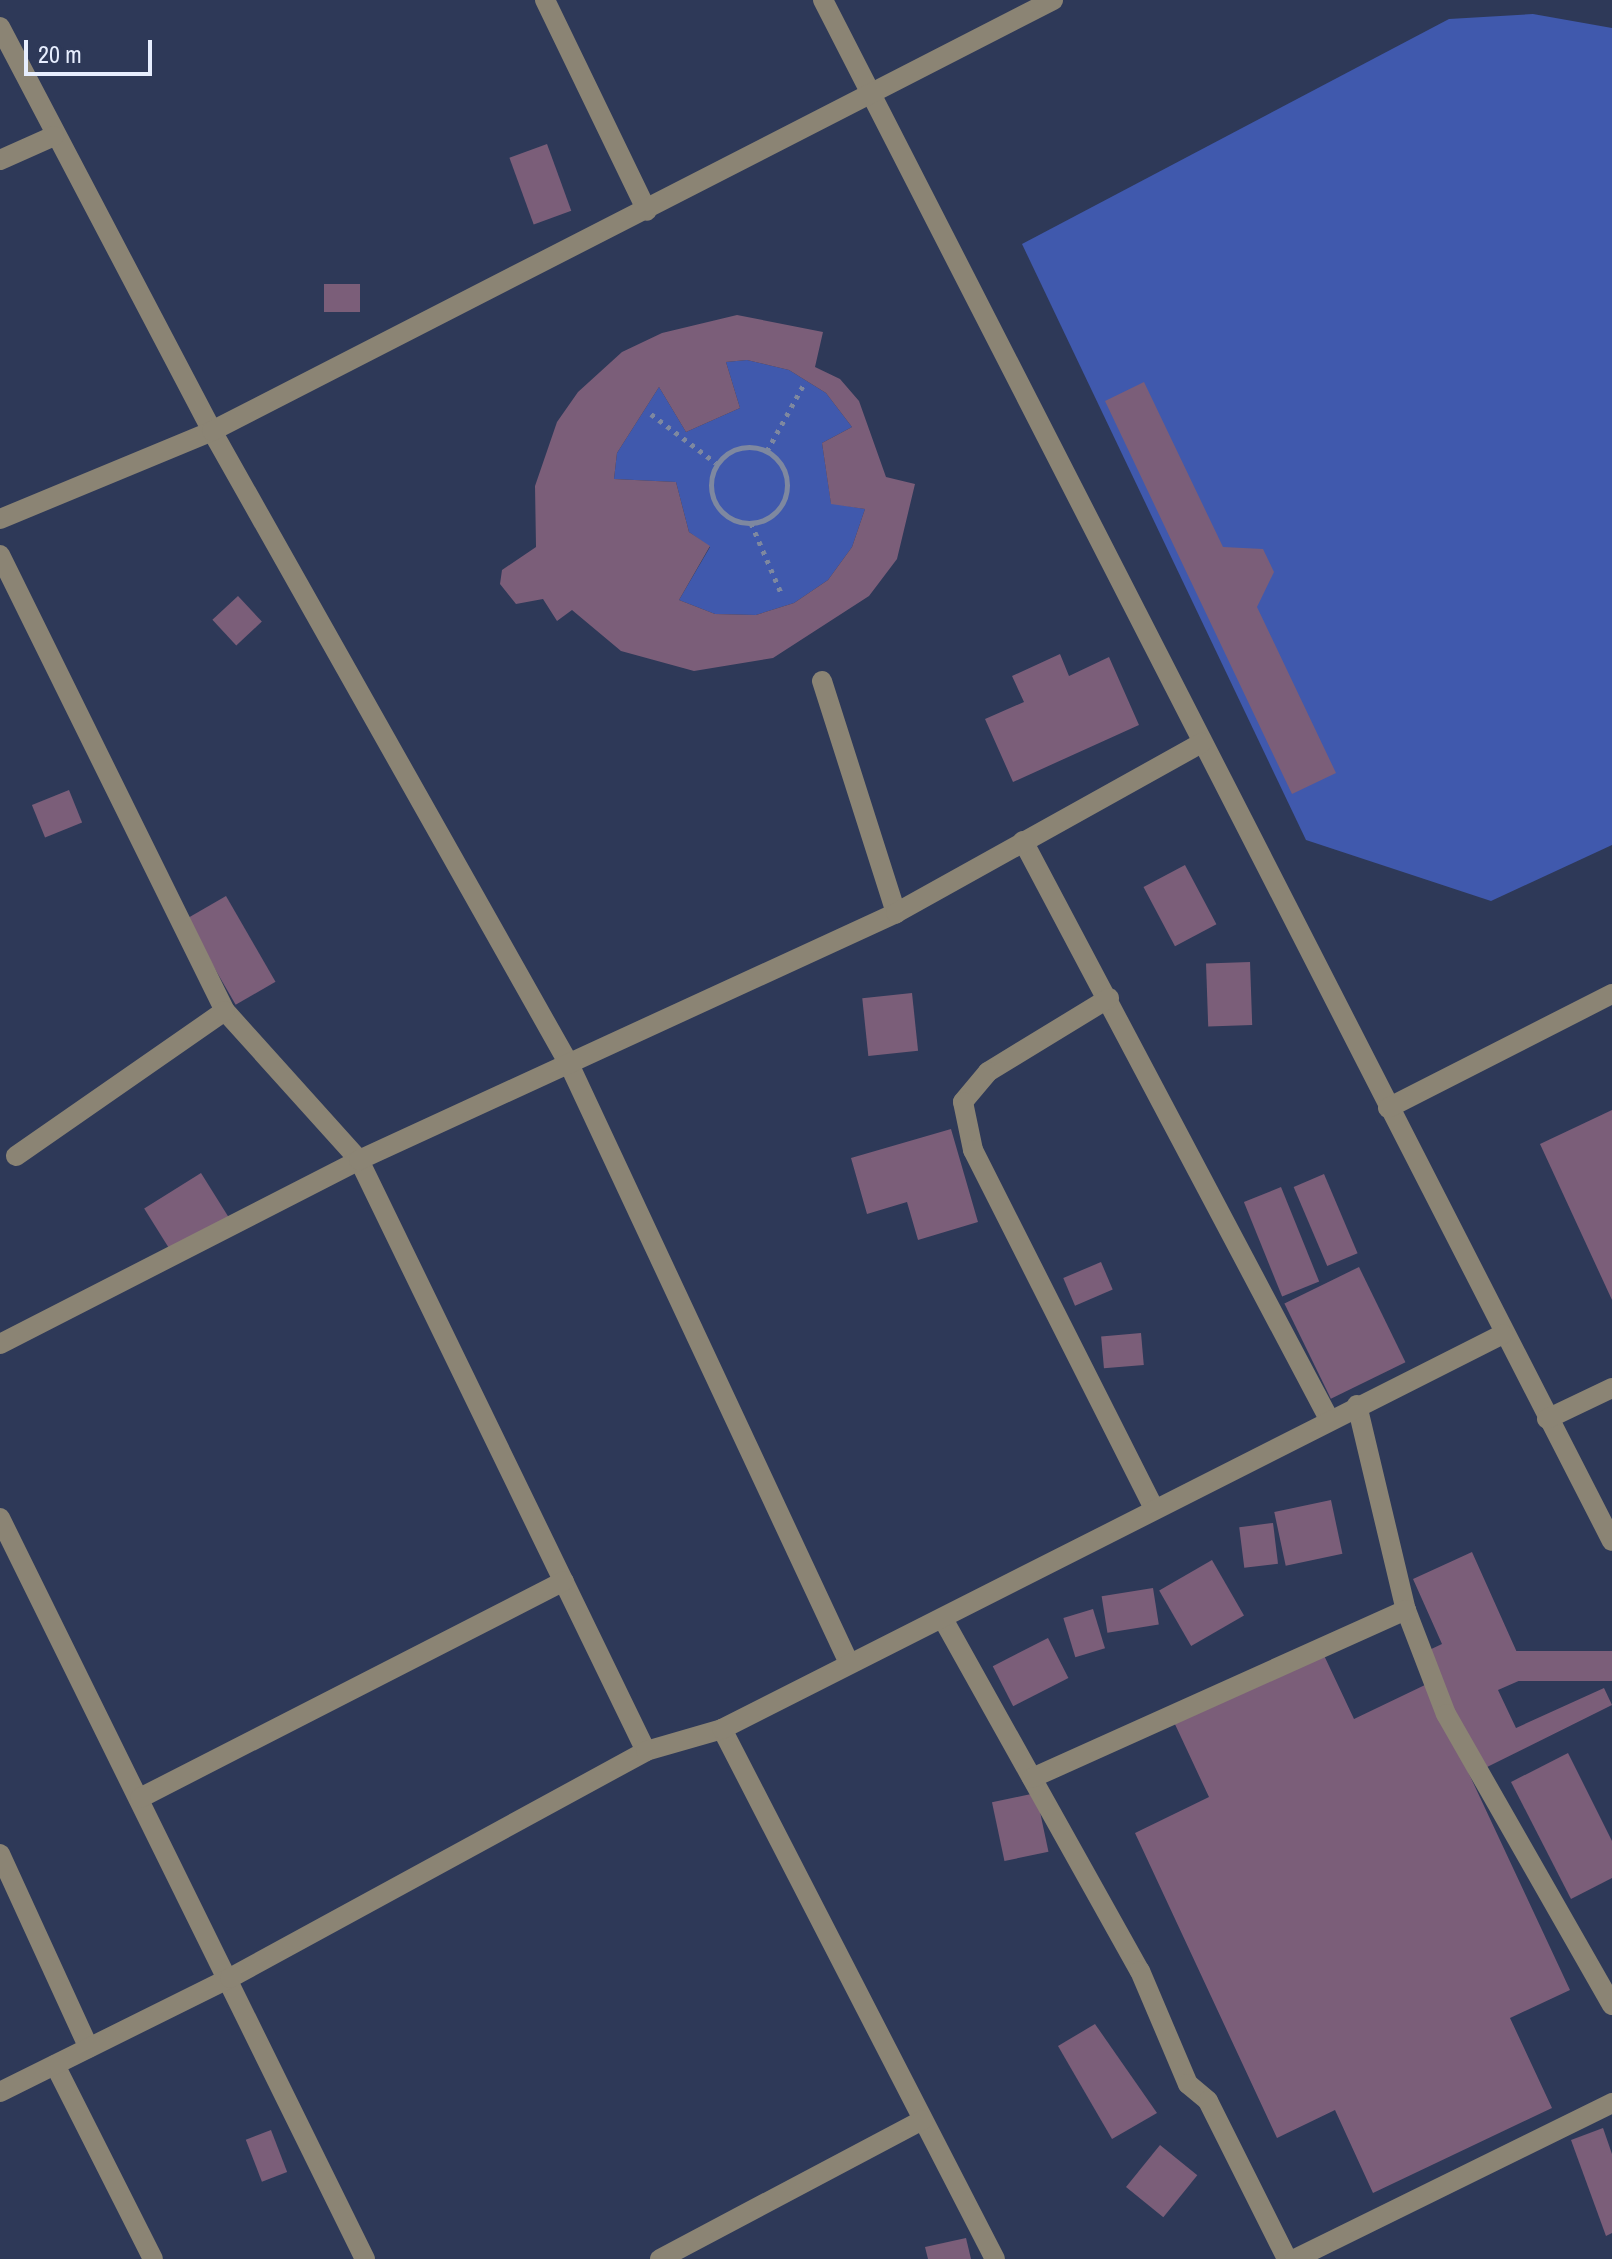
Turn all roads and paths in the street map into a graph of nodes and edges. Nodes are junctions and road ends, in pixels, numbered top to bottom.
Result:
1 (545, 0) edge
2 (823, 0) edge
3 (1053, 0) edge
4 (0, 27) edge
5 (873, 97) junction
6 (54, 136) junction
7 (0, 160) edge
8 (647, 211) junction
9 (804, 384) dead end
10 (651, 414) dead end
11 (212, 431) junction
12 (767, 451) junction
13 (716, 463) junction
14 (0, 519) edge
15 (751, 523) junction
16 (0, 555) edge
17 (782, 595) dead end
18 (822, 681) dead end
19 (1202, 743) junction
20 (1023, 841) junction
21 (896, 913) junction
22 (1612, 994) edge
23 (1109, 998) junction
24 (225, 1011) junction
25 (569, 1064) junction
26 (1388, 1108) junction
27 (16, 1156) dead end
28 (359, 1160) junction
29 (1503, 1334) junction
30 (0, 1344) edge
31 (1612, 1388) edge
32 (1357, 1405) junction
33 (1329, 1419) junction
34 (1547, 1419) junction
35 (1154, 1508) junction
36 (0, 1518) edge
37 (1612, 1541) edge
38 (564, 1581) junction
39 (1406, 1610) junction
40 (943, 1619) junction
41 (848, 1661) junction
42 (722, 1729) junction
43 (646, 1751) junction
44 (1032, 1778) junction
45 (140, 1798) junction
46 (0, 1854) edge
47 (230, 1978) junction
48 (1612, 2005) edge
49 (89, 2048) junction
50 (55, 2065) junction
51 (0, 2092) edge
52 (1612, 2103) edge
53 (923, 2120) junction
54 (153, 2259) edge
55 (365, 2259) edge
56 (660, 2259) edge
57 (995, 2259) edge
58 (1287, 2259) edge
59 (1295, 2259) edge

1 - 8 street
2 - 5 street
3 - 5 street
4 - 6 street
5 - 8 street
5 - 19 street
6 - 7 street
6 - 11 street
8 - 11 street
9 - 12 path
10 - 13 path
11 - 14 street
11 - 25 street
12 - 13 path
12 - 15 path
13 - 15 path
15 - 17 path
16 - 24 street
18 - 21 street
19 - 20 street
19 - 26 street
20 - 21 street
20 - 23 street
21 - 25 street
22 - 26 street
23 - 33 street
23 - 35 street
24 - 27 street
24 - 28 street
25 - 28 street
25 - 41 street
26 - 29 street
28 - 30 street
28 - 38 street
29 - 32 street
29 - 34 street
31 - 34 street
32 - 33 street
32 - 39 street
33 - 35 street
34 - 37 street
35 - 40 street
36 - 45 street
38 - 43 street
38 - 45 street
39 - 44 street
39 - 48 street
40 - 41 street
40 - 44 street
41 - 42 street
42 - 43 street
42 - 53 street
43 - 47 street
44 - 58 street
45 - 47 street
46 - 49 street
47 - 49 street
47 - 55 street
49 - 50 street
50 - 51 street
50 - 54 street
52 - 59 street
53 - 56 street
53 - 57 street

